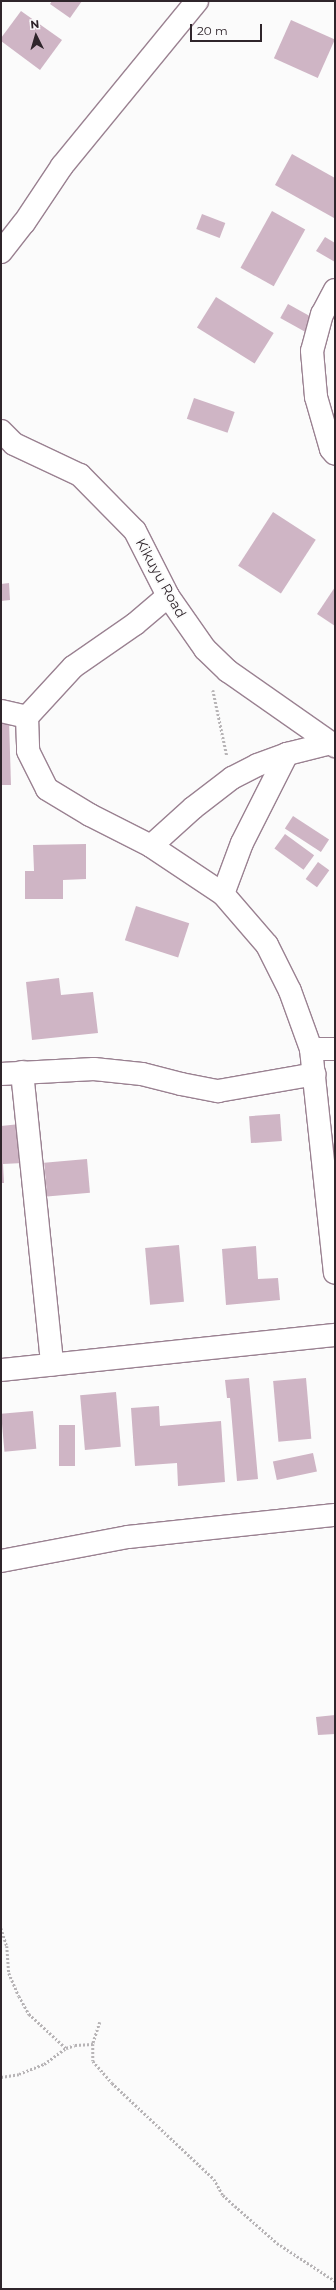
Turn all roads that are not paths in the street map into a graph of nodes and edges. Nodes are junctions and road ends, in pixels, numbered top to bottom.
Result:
1 (197, 1) edge
2 (1, 252) edge
3 (335, 290) edge
4 (1, 431) edge
5 (335, 454) edge
6 (168, 596) junction
7 (1, 711) edge
8 (27, 717) junction
9 (333, 744) edge
10 (287, 754) junction
11 (151, 846) junction
12 (223, 894) junction
13 (311, 1049) junction
14 (335, 1049) edge
15 (11, 1073) edge
16 (314, 1074) junction
17 (335, 1273) edge
18 (335, 1335) edge
19 (52, 1364) junction
20 (1, 1370) edge
21 (335, 1515) edge
22 (1, 1561) edge

1 - 2 street
3 - 5 street
4 - 6 street, Kikuyu Road
6 - 8 street
6 - 9 street, Kikuyu Road
7 - 8 street
8 - 11 street
9 - 10 street
10 - 11 street
10 - 12 street
11 - 12 street
12 - 13 street
13 - 14 street
13 - 16 street
15 - 16 street
15 - 19 street
16 - 17 street
18 - 19 street
19 - 20 street
21 - 22 street

